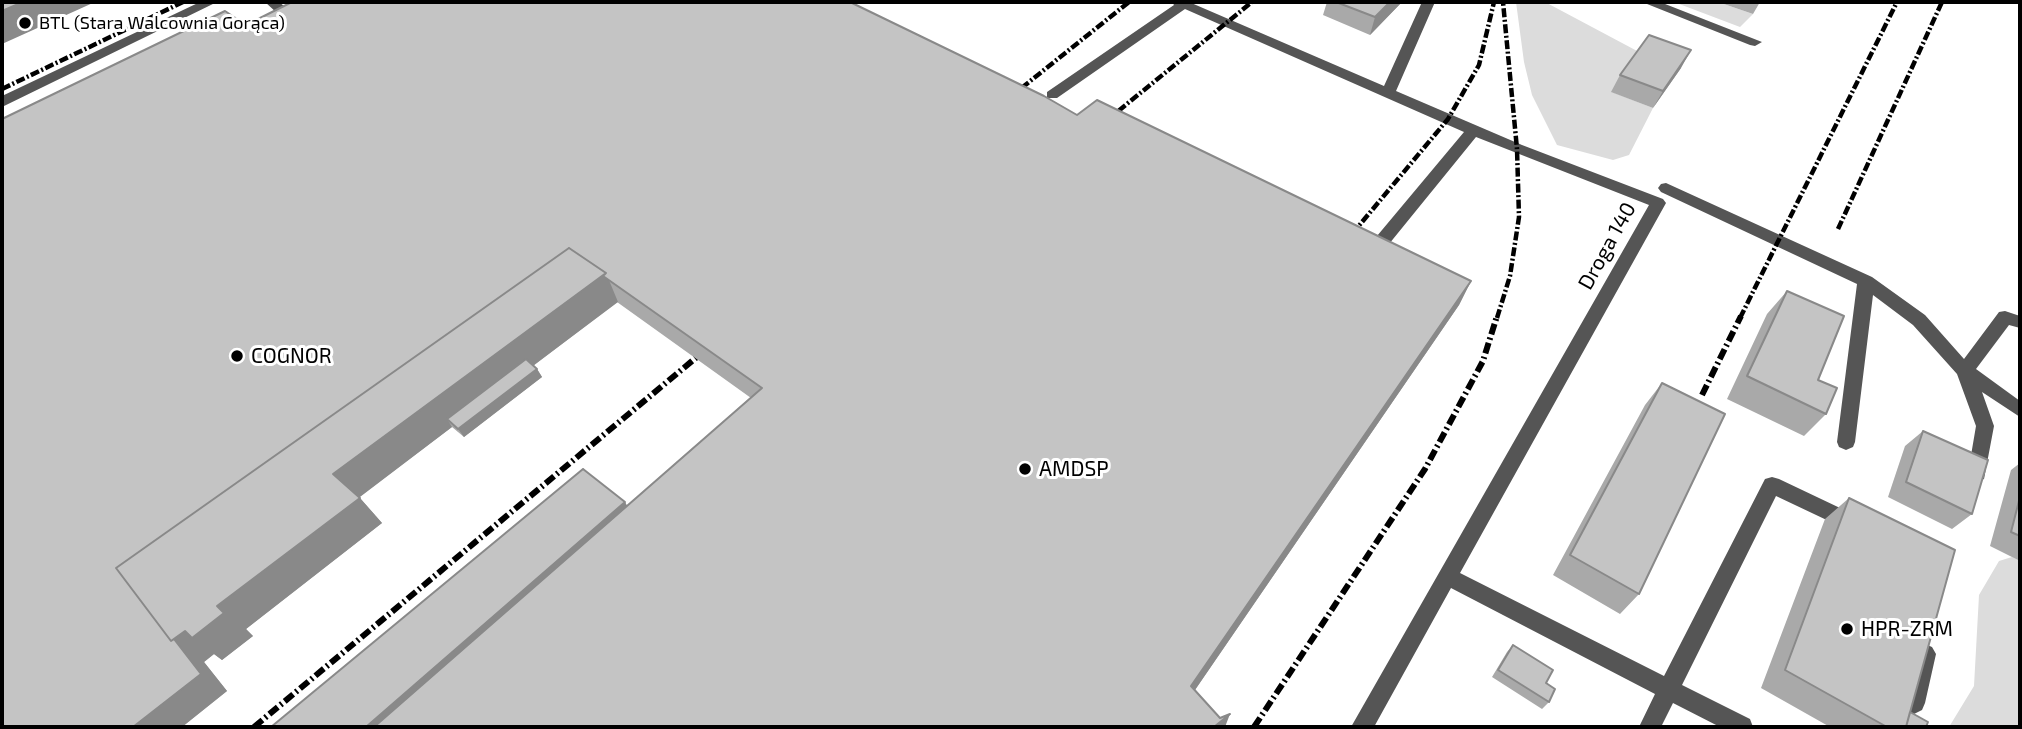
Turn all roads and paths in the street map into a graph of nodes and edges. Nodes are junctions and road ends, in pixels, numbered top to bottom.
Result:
1 (210, 2) edge
2 (1429, 2) edge
3 (1649, 2) edge
4 (1182, 3) edge
5 (1755, 42) dead end
6 (1388, 93) junction
7 (1052, 95) dead end
8 (2, 102) edge
9 (1473, 130) junction
10 (1666, 188) dead end
11 (1383, 240) edge
12 (1866, 281) junction
13 (2020, 322) edge
14 (1965, 372) junction
15 (2020, 410) edge
16 (1846, 442) dead end
17 (1977, 473) edge
18 (1871, 532) edge
19 (1447, 576) junction
20 (1930, 635) edge
21 (1669, 690) junction
22 (1914, 703) edge
23 (1362, 727) edge
24 (1650, 727) edge
25 (1742, 727) edge

1 - 8 lane
2 - 6 lane
3 - 5 lane
4 - 6 lane, Droga 140
4 - 7 lane
6 - 9 lane, Droga 140
9 - 11 lane
9 - 19 lane, Droga 140
10 - 12 lane
12 - 14 lane
12 - 16 lane
13 - 14 lane
14 - 15 lane
14 - 17 lane
18 - 21 lane
19 - 21 lane
19 - 23 lane, Droga 140
20 - 22 lane
21 - 24 lane
21 - 25 lane

